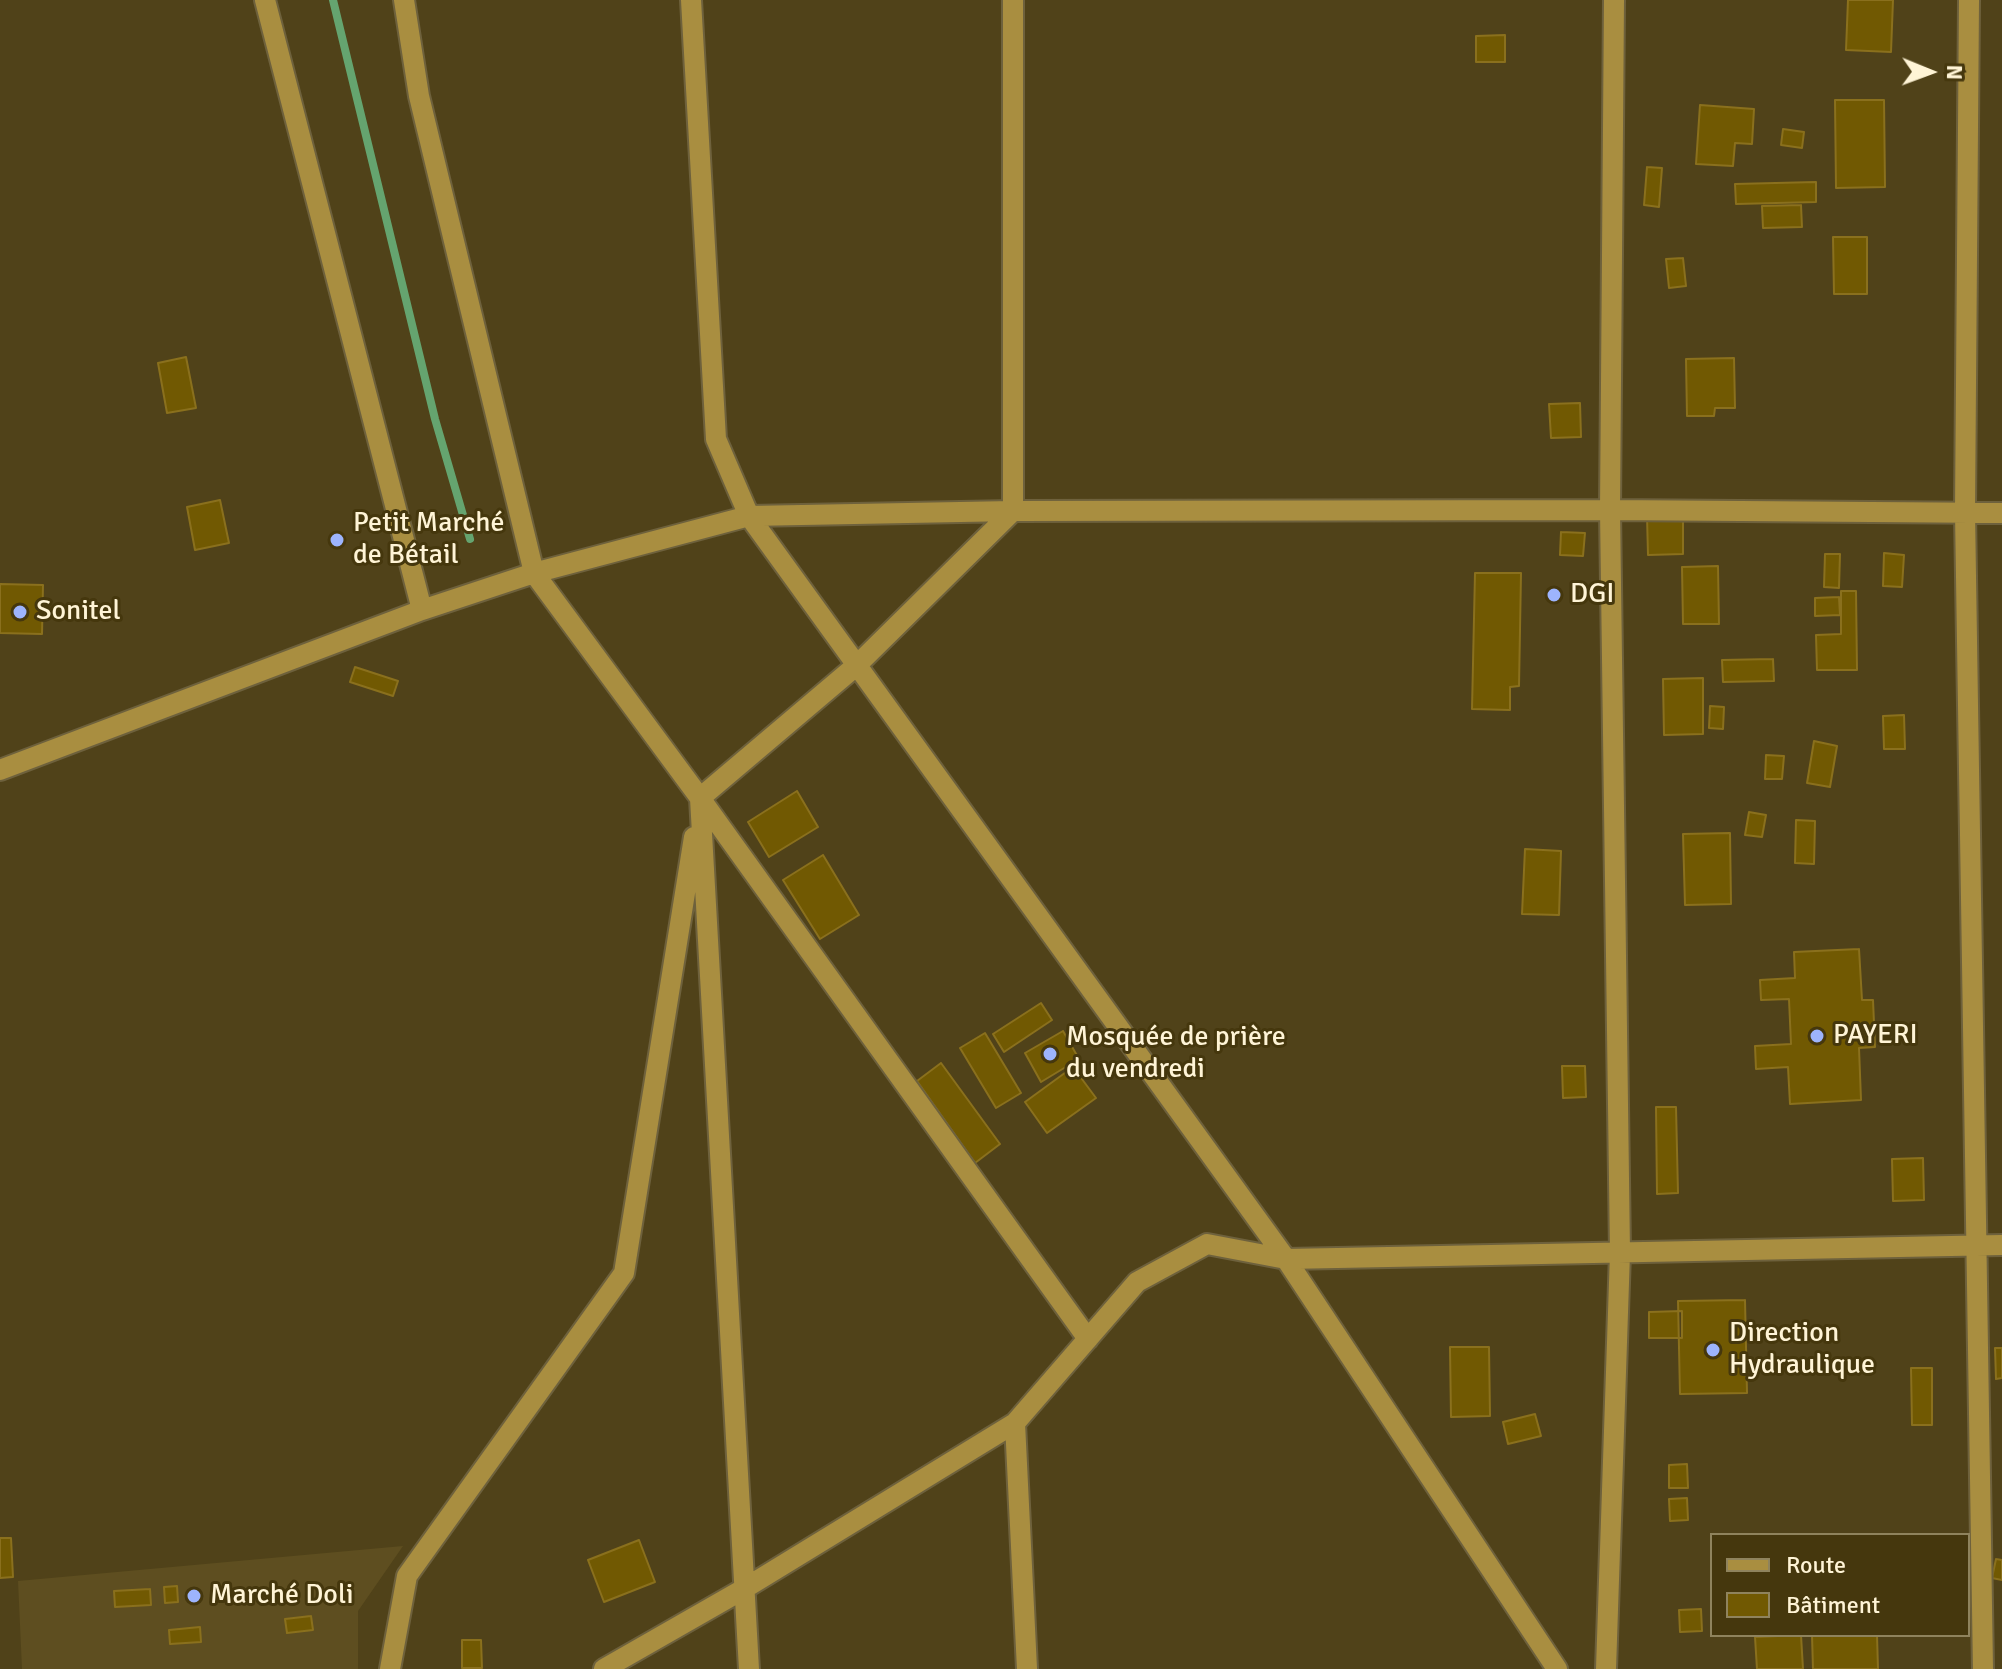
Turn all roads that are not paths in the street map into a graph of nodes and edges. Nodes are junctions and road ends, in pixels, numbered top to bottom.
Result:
1 (265, 0) edge
2 (404, 0) edge
3 (691, 0) edge
4 (1013, 0) edge
5 (1614, 0) edge
6 (1969, 0) edge
7 (1610, 510) junction
8 (1013, 511) junction
9 (1965, 512) junction
10 (2002, 513) edge
11 (749, 516) junction
12 (534, 573) junction
13 (422, 610) junction
14 (857, 665) junction
15 (0, 770) edge
16 (700, 798) junction
17 (2002, 1245) edge
18 (1975, 1246) junction
19 (1620, 1253) junction
20 (1286, 1259) junction
21 (1088, 1339) junction
22 (1015, 1423) junction
23 (742, 1590) junction
24 (390, 1669) edge
25 (604, 1669) edge
26 (749, 1669) edge
27 (1027, 1669) edge
28 (1557, 1669) edge
29 (1606, 1669) edge
30 (1983, 1669) edge

1 - 13 street
2 - 12 street
3 - 11 street
4 - 8 street
5 - 7 street
6 - 9 street
7 - 8 street
7 - 9 street
7 - 19 street
8 - 11 street
8 - 14 street
9 - 10 street
9 - 18 street
11 - 12 street
11 - 14 street
12 - 13 street
12 - 16 street
13 - 15 street
14 - 16 street
14 - 20 street
16 - 21 street
16 - 23 street
16 - 24 street
17 - 18 street
18 - 19 street
18 - 30 street
19 - 20 street
19 - 29 street
20 - 21 street
20 - 28 street
21 - 22 street
22 - 23 street
22 - 27 street
23 - 25 street
23 - 26 street

